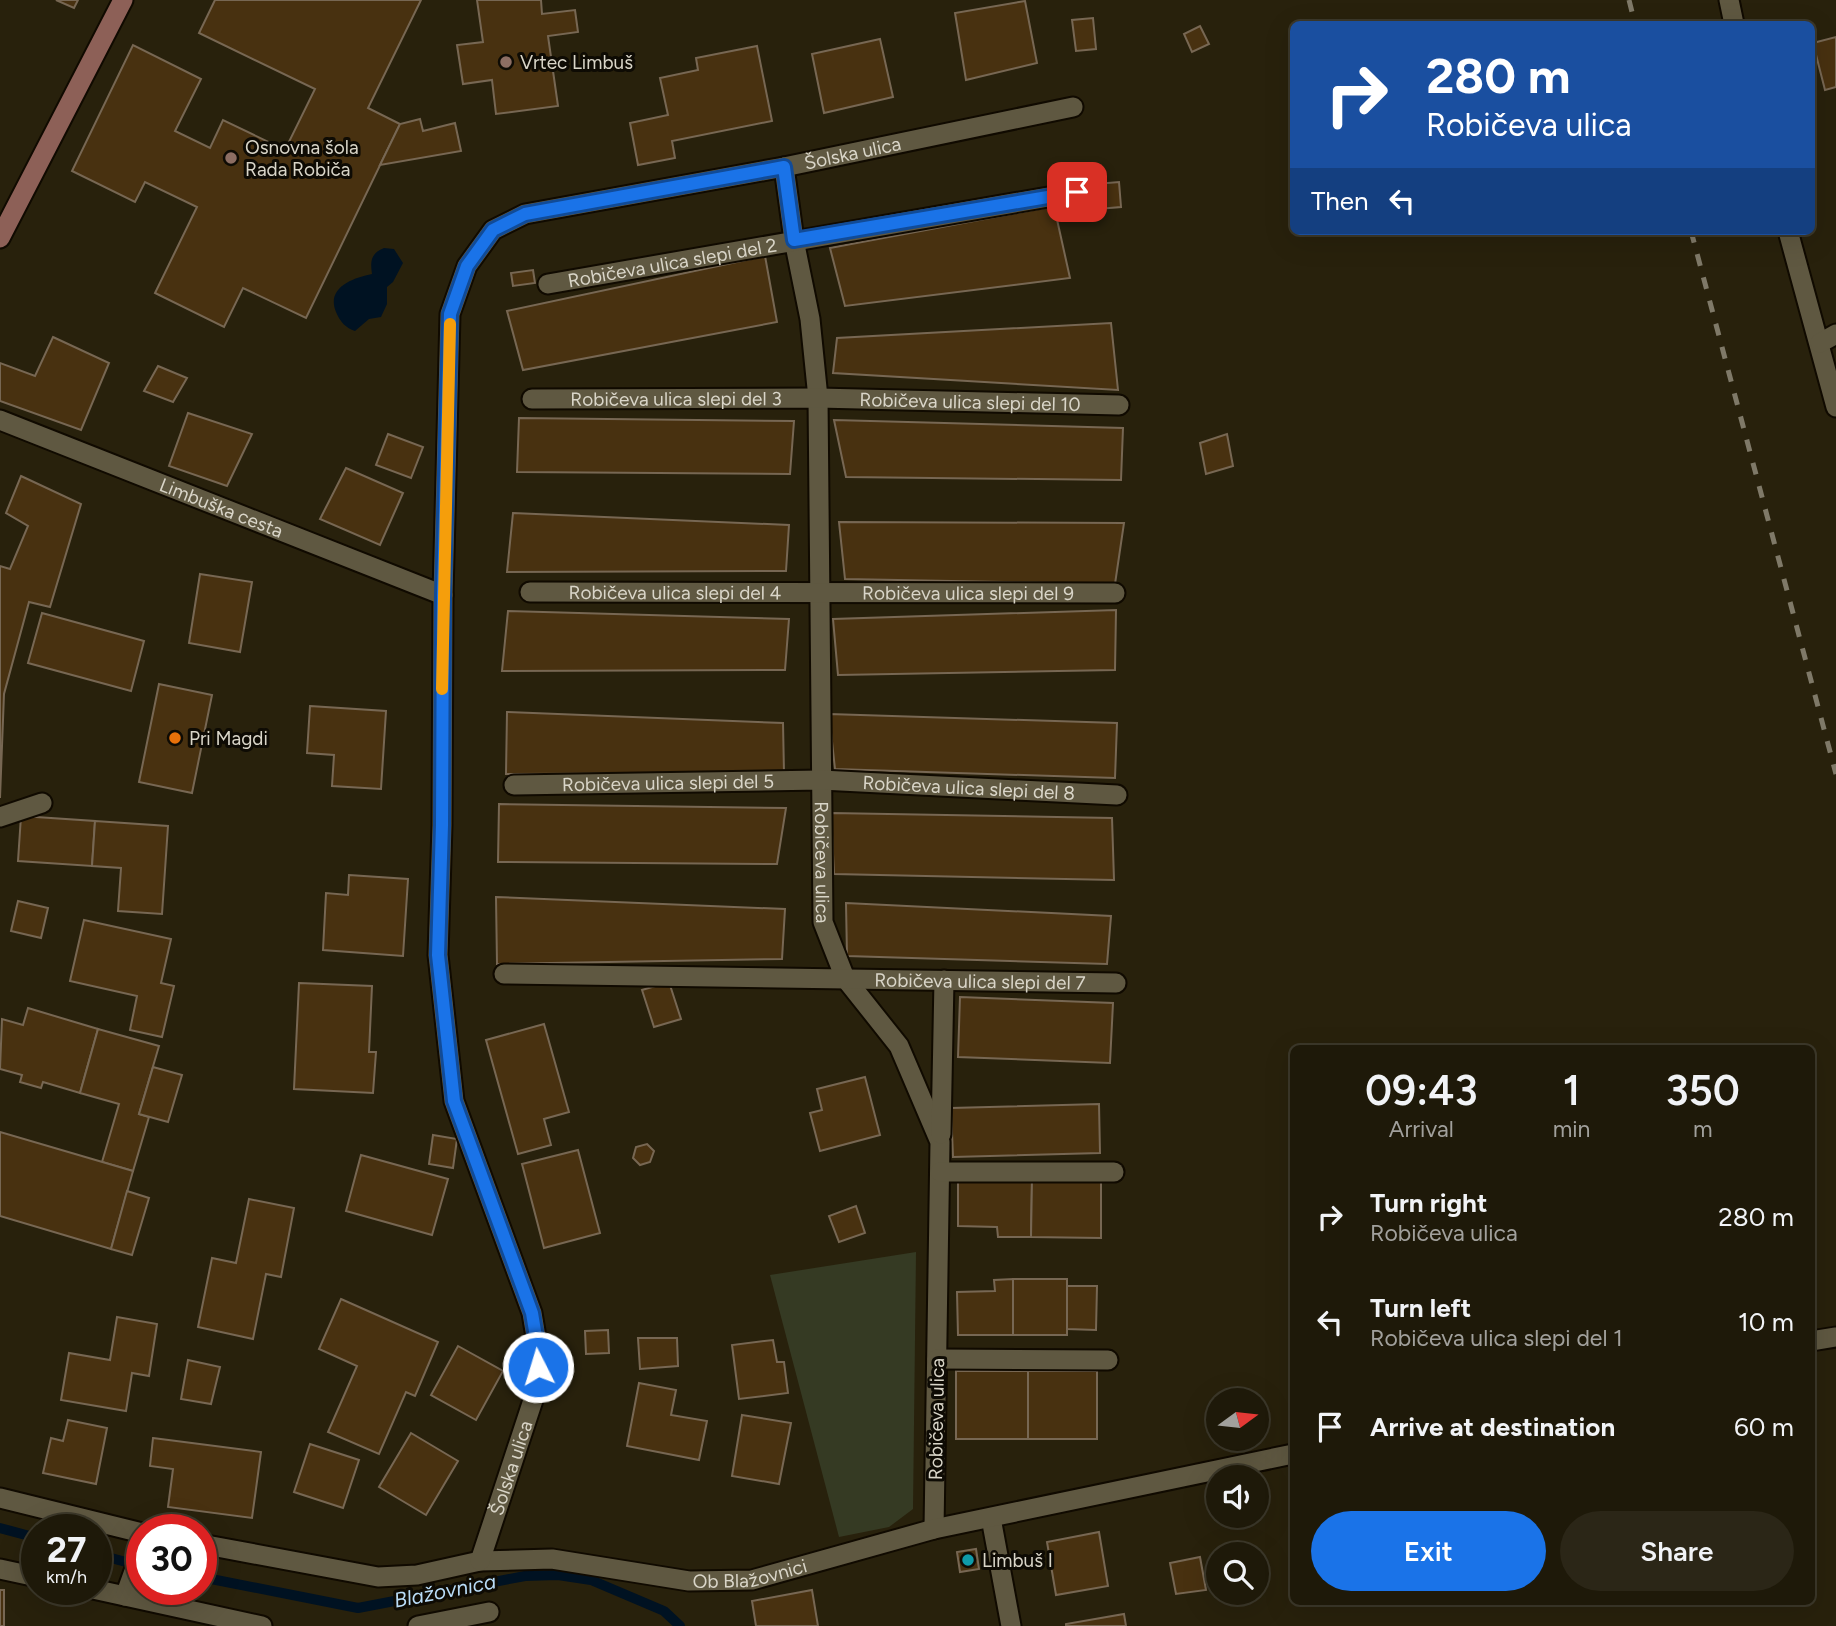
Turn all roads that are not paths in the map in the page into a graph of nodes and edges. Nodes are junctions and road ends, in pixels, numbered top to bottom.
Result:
1 (123, 0) edge
2 (1729, 0) edge
3 (1733, 21) edge
4 (1073, 107) dead end
5 (784, 167) junction
6 (1077, 192) dead end
7 (1789, 235) edge
8 (0, 238) edge
9 (794, 240) junction
10 (548, 284) dead end
11 (1828, 339) edge
12 (818, 398) junction
13 (532, 399) dead end
14 (1119, 405) dead end
15 (1836, 407) edge
16 (0, 420) edge
17 (530, 592) dead end
18 (819, 592) junction
19 (1115, 593) dead end
20 (443, 595) junction
21 (821, 780) junction
22 (514, 785) dead end
23 (1117, 795) dead end
24 (42, 803) dead end
25 (0, 817) edge
26 (504, 974) dead end
27 (845, 978) junction
28 (944, 980) junction
29 (1116, 982) dead end
30 (940, 1142) junction
31 (940, 1172) junction
32 (1114, 1172) dead end
33 (1836, 1337) edge
34 (1815, 1340) edge
35 (937, 1359) junction
36 (1108, 1360) dead end
37 (1290, 1455) edge
38 (0, 1498) edge
39 (991, 1518) junction
40 (126, 1529) edge
41 (934, 1530) junction
42 (217, 1547) edge
43 (480, 1561) junction
44 (0, 1569) edge
45 (21, 1574) edge
46 (183, 1605) edge
47 (489, 1612) dead end
48 (262, 1626) edge
49 (418, 1626) edge
50 (1011, 1626) edge

1 - 8 main road
2 - 3 street
4 - 5 street, Šolska ulica
5 - 9 street, Robičeva ulica
5 - 20 street, Šolska ulica
6 - 9 street, Robičeva ulica slepi del 2
7 - 11 street
9 - 10 street, Robičeva ulica slepi del 2
9 - 12 street, Robičeva ulica
11 - 15 street
12 - 13 street, Robičeva ulica slepi del 3
12 - 14 street, Robičeva ulica slepi del 10
12 - 18 street, Robičeva ulica
16 - 20 street, Limbuška cesta
17 - 18 street, Robičeva ulica slepi del 4
18 - 19 street, Robičeva ulica slepi del 9
18 - 21 street, Robičeva ulica
20 - 43 street, Šolska ulica
21 - 22 street, Robičeva ulica slepi del 5
21 - 23 street, Robičeva ulica slepi del 8
21 - 27 street, Robičeva ulica
24 - 25 street
26 - 27 street, Robičeva ulica slepi del 7
27 - 28 street, Robičeva ulica slepi del 7
27 - 30 street, Robičeva ulica
28 - 29 street, Robičeva ulica slepi del 7
28 - 30 street
30 - 31 street, Robičeva ulica
31 - 32 street
31 - 35 street, Robičeva ulica
33 - 34 street
35 - 36 street
35 - 41 street, Robičeva ulica
37 - 39 street, Ob Blažovnici
38 - 40 street
39 - 41 street, Ob Blažovnici
39 - 50 street
41 - 43 street, Ob Blažovnici
42 - 43 street, Ob Blažovnici
44 - 45 street
46 - 48 street
47 - 49 street

